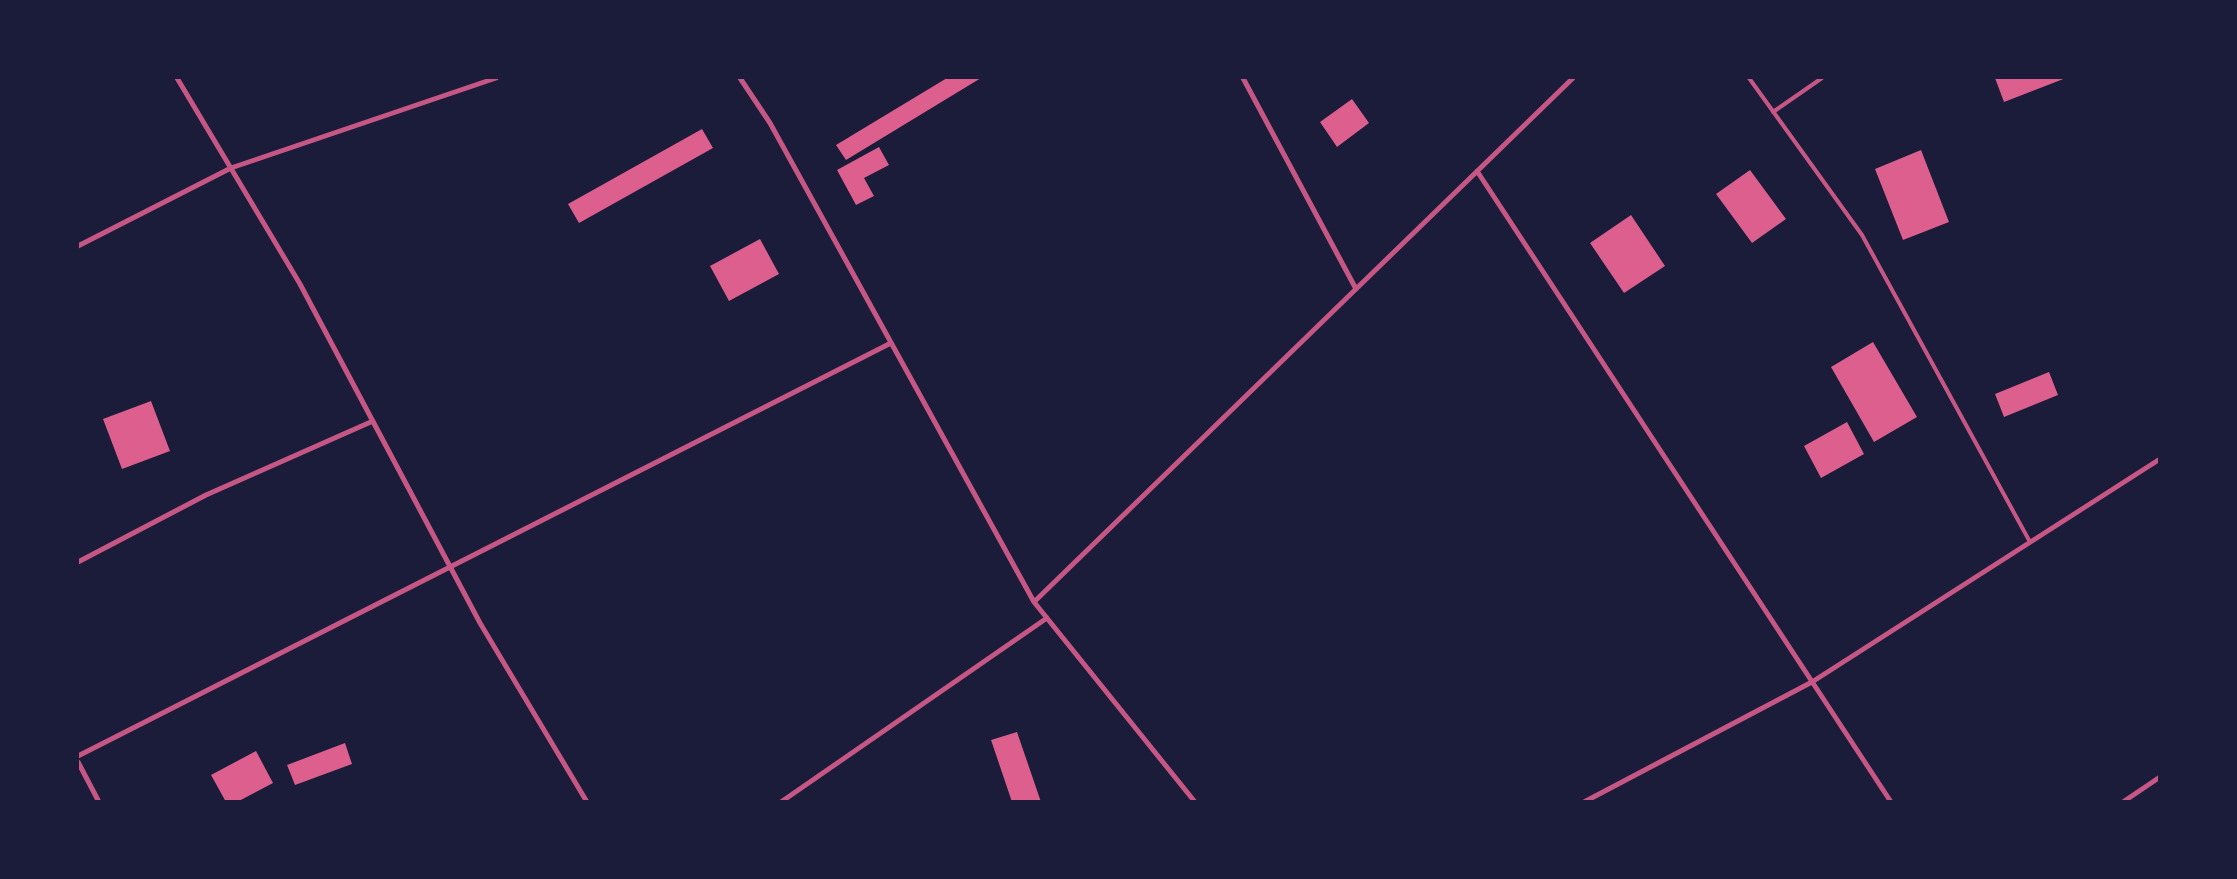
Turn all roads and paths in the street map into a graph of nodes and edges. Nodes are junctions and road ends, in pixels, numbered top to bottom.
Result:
1 (177, 78) edge
2 (496, 78) edge
3 (740, 78) edge
4 (1243, 78) edge
5 (1573, 78) edge
6 (1748, 78) edge
7 (1822, 78) edge
8 (1773, 112) junction
9 (230, 168) junction
10 (1477, 171) junction
11 (78, 246) edge
12 (1356, 289) junction
13 (891, 343) junction
14 (373, 421) junction
15 (2160, 458) edge
16 (2030, 542) junction
17 (78, 562) edge
18 (450, 566) junction
19 (1034, 602) junction
20 (1047, 618) junction
21 (1812, 682) junction
22 (78, 756) edge
23 (78, 762) edge
24 (2160, 777) edge
25 (99, 802) edge
26 (587, 802) edge
27 (781, 802) edge
28 (1195, 802) edge
29 (1584, 802) edge
30 (1891, 802) edge
31 (2123, 802) edge

1 - 9 street
2 - 9 street
3 - 13 street
4 - 12 street
5 - 10 street
6 - 8 lane
7 - 8 lane
8 - 16 lane
9 - 11 street
9 - 14 street
10 - 12 street
10 - 21 street
12 - 19 street
13 - 18 street
13 - 19 street
14 - 17 street
14 - 18 street
15 - 16 street
16 - 21 street
18 - 22 street
18 - 26 street
19 - 20 street
20 - 27 street
20 - 28 street
21 - 29 street
21 - 30 street
23 - 25 street
24 - 31 street

